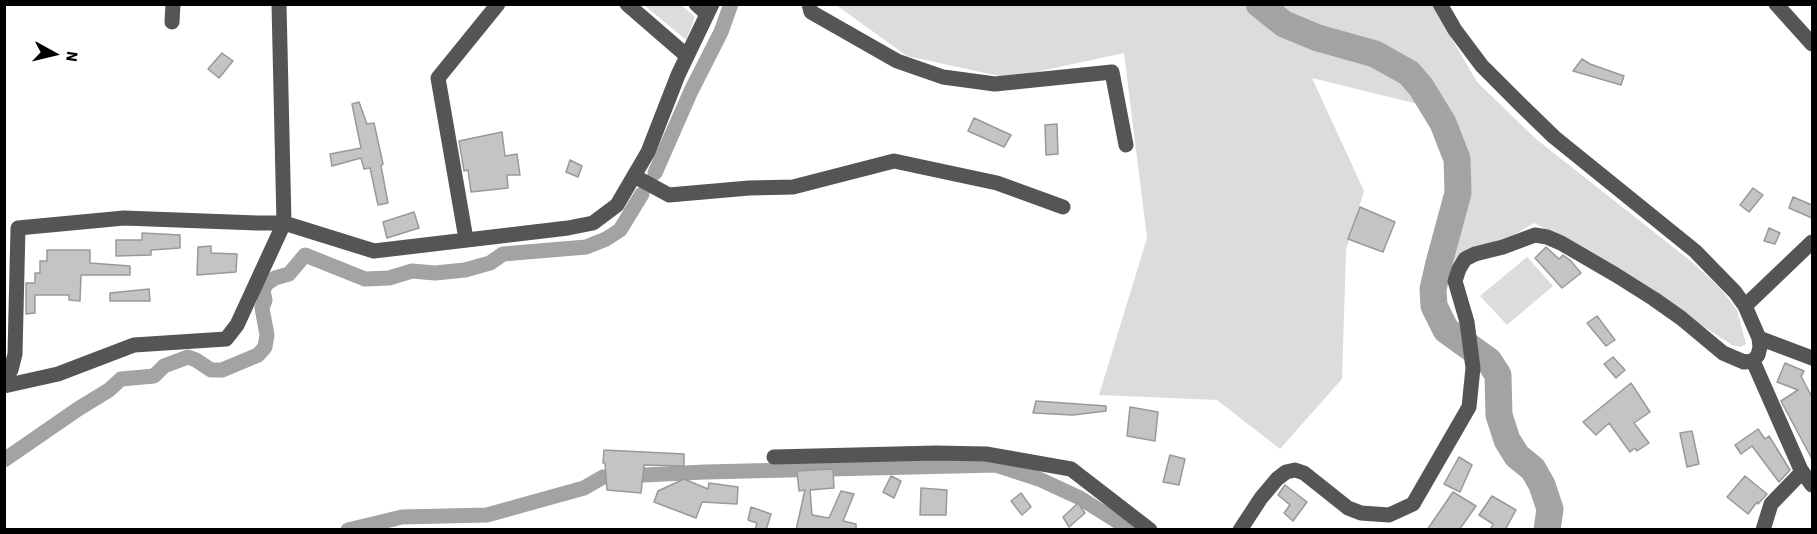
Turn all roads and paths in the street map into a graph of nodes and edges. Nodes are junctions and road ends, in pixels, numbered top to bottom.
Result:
1 (173, 4) edge
2 (279, 4) edge
3 (498, 4) edge
4 (627, 4) edge
5 (808, 4) edge
6 (1440, 4) edge
7 (1776, 4) edge
8 (705, 8) edge
9 (172, 22) dead end
10 (1812, 44) edge
11 (687, 56) junction
12 (1126, 145) dead end
13 (634, 176) junction
14 (1063, 207) dead end
15 (284, 222) junction
16 (466, 239) junction
17 (1812, 242) edge
18 (1745, 306) junction
19 (1759, 338) junction
20 (1812, 358) edge
21 (1753, 361) junction
22 (4, 380) edge
23 (4, 386) edge
24 (774, 457) dead end
25 (1802, 472) junction
26 (1812, 485) edge
27 (1150, 530) edge
28 (1240, 530) edge
29 (1763, 530) edge

1 - 9 street
2 - 15 street
3 - 16 street
4 - 11 street
5 - 12 street
6 - 18 street
7 - 10 street
8 - 11 street
11 - 13 street
13 - 14 street
13 - 16 street
15 - 16 street
15 - 22 street
15 - 23 street
17 - 18 street
18 - 19 street
19 - 20 street
19 - 21 street
21 - 25 street
21 - 28 street
24 - 27 street
25 - 26 street
25 - 29 street

